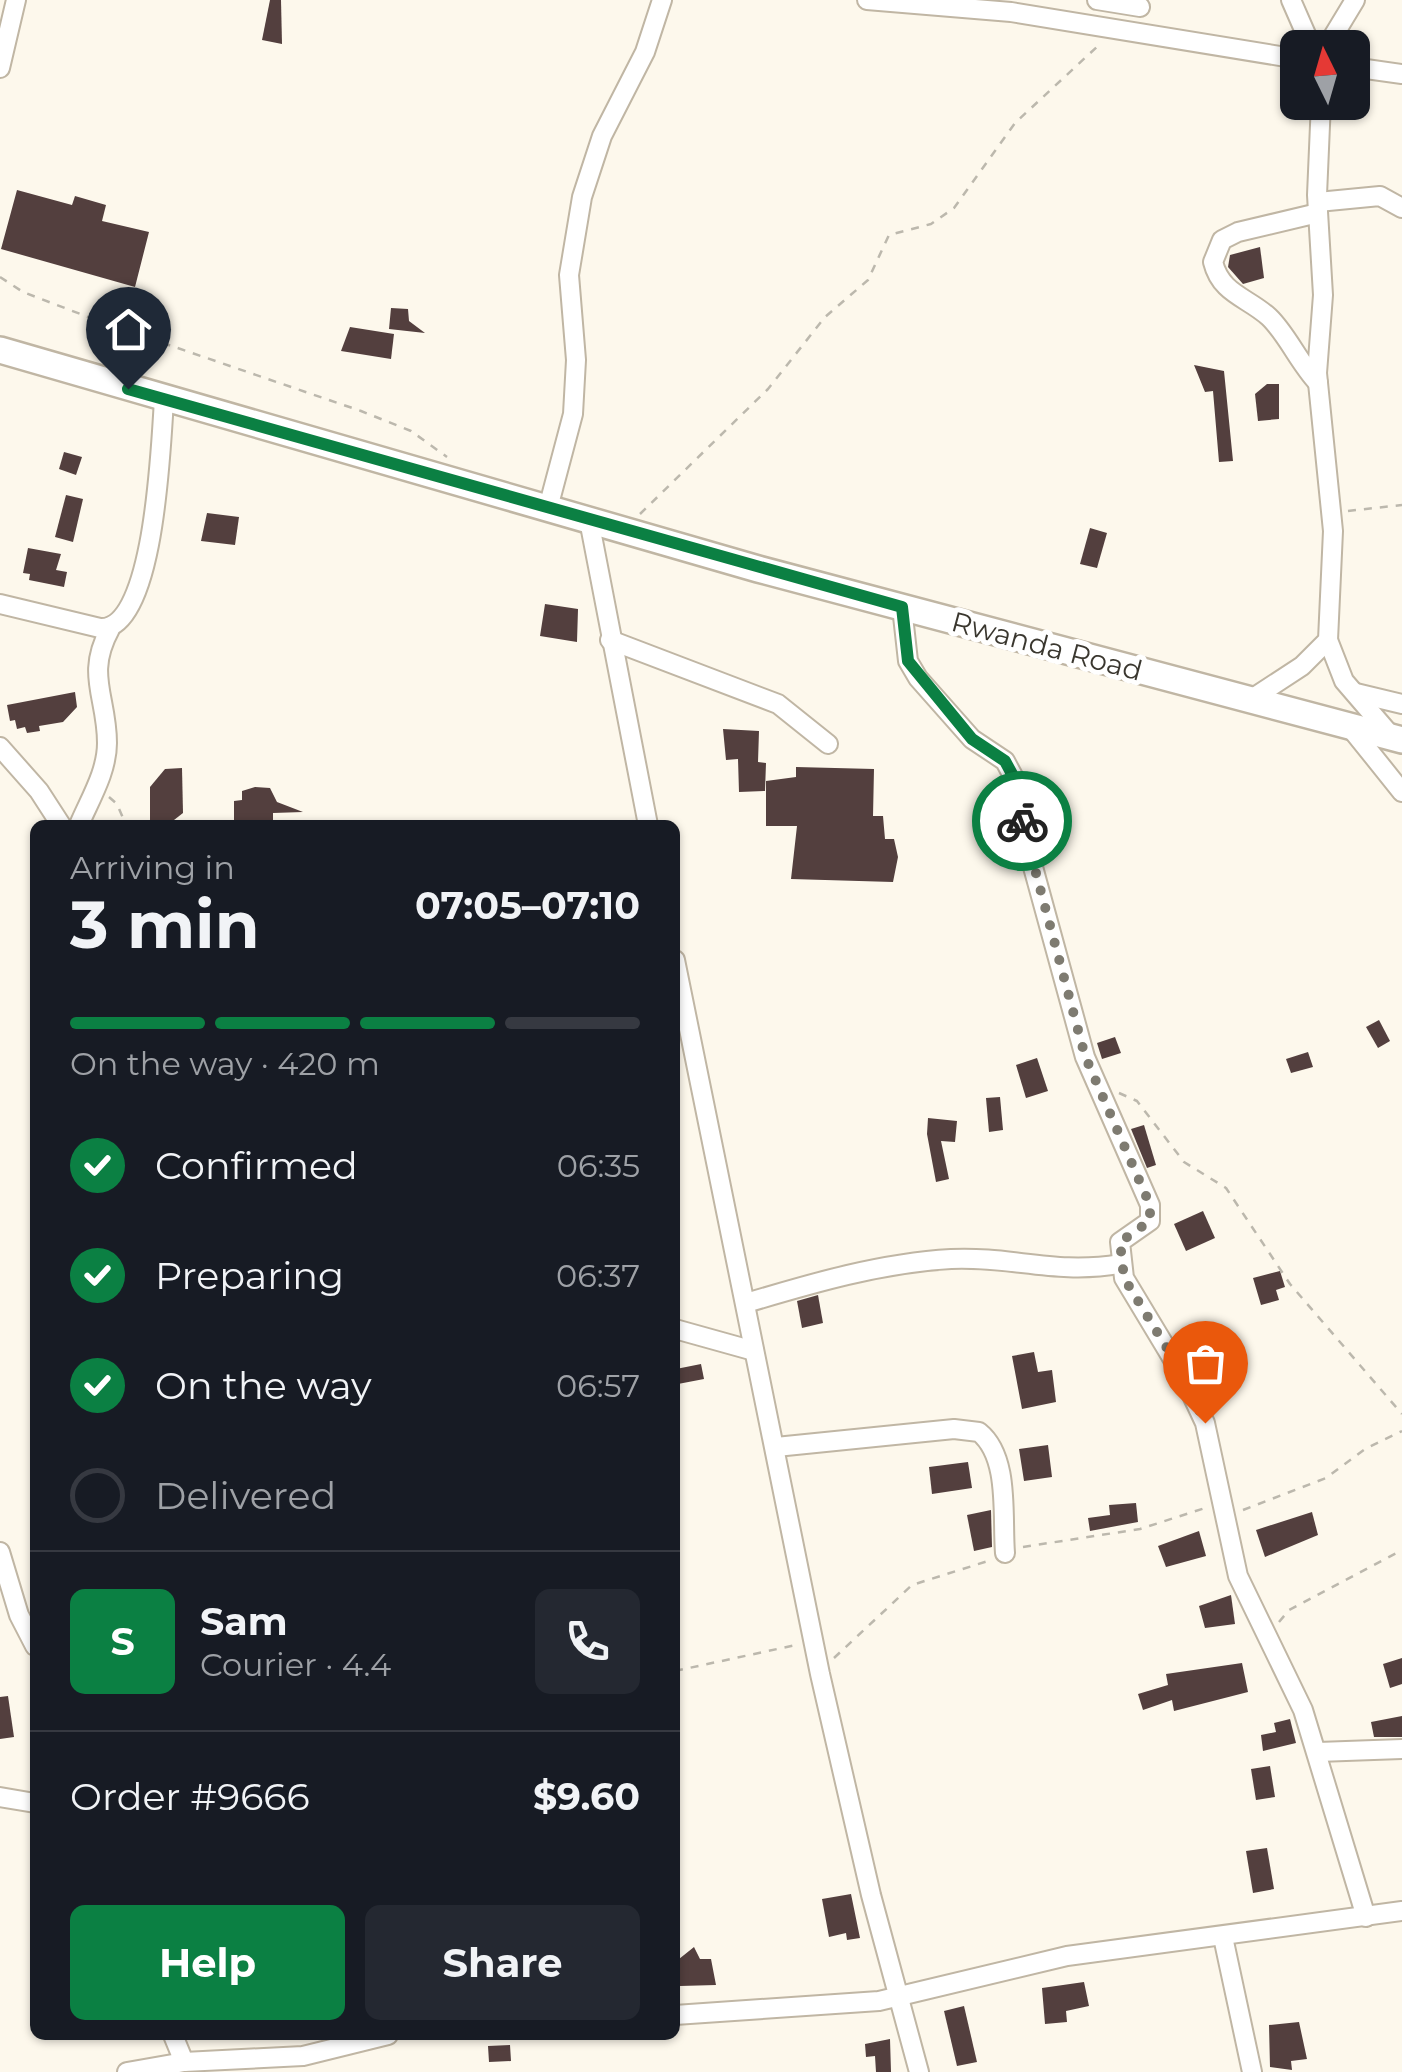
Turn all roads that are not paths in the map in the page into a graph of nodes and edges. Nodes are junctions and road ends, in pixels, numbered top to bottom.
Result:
1 (16, 0) edge
2 (662, 0) edge
3 (867, 0) edge
4 (1098, 0) edge
5 (1291, 0) edge
6 (1356, 0) edge
7 (1149, 4) edge
8 (1024, 7) edge
9 (1123, 28) junction
10 (1304, 30) edge
11 (1337, 30) edge
12 (1280, 55) edge
13 (0, 68) edge
14 (1370, 70) edge
15 (1402, 74) edge
16 (1320, 120) edge
17 (1318, 208) junction
18 (1402, 208) edge
19 (0, 350) edge
20 (1318, 383) junction
21 (164, 400) junction
22 (548, 508) junction
23 (589, 520) junction
24 (0, 604) edge
25 (902, 607) junction
26 (110, 629) junction
27 (610, 640) junction
28 (1328, 640) junction
29 (1356, 693) junction
30 (1250, 700) junction
31 (1402, 704) edge
32 (1349, 726) junction
33 (1398, 739) edge
34 (828, 744) dead end
35 (0, 747) edge
36 (1402, 792) edge
37 (57, 820) edge
38 (80, 820) edge
39 (647, 820) edge
40 (680, 984) edge
41 (1120, 1264) junction
42 (746, 1303) junction
43 (680, 1330) edge
44 (754, 1351) junction
45 (776, 1448) junction
46 (0, 1552) edge
47 (1005, 1553) dead end
48 (30, 1636) edge
49 (1402, 1748) edge
50 (1318, 1752) junction
51 (0, 1797) edge
52 (30, 1801) edge
53 (1402, 1911) edge
54 (1366, 1917) junction
55 (1223, 1937) junction
56 (902, 1998) junction
57 (680, 2014) edge
58 (177, 2040) edge
59 (368, 2040) edge
60 (196, 2065) edge
61 (126, 2072) edge
62 (919, 2072) edge
63 (1252, 2072) edge

1 - 13 street
2 - 22 street
3 - 8 street
4 - 7 street
5 - 10 street
6 - 11 street
7 - 9 street
8 - 9 street
9 - 12 street
14 - 15 street
16 - 17 street
17 - 18 street
17 - 20 street
17 - 20 street
19 - 21 highway, Rwanda Road
20 - 28 street
21 - 22 highway, Rwanda Road
21 - 26 street
22 - 23 highway, Rwanda Road
23 - 25 highway, Rwanda Road
23 - 27 street
24 - 26 street
25 - 30 highway, Rwanda Road
25 - 41 street
26 - 38 street
27 - 34 street
27 - 39 street
28 - 29 street
28 - 30 street
29 - 31 street
29 - 33 street
30 - 32 highway, Rwanda Road
32 - 33 highway, Rwanda Road
32 - 36 street
35 - 37 street
40 - 42 street
41 - 42 street
41 - 50 street
42 - 44 street
43 - 44 street
44 - 45 street
45 - 47 street
45 - 56 street
46 - 48 street
49 - 50 street
50 - 54 street
51 - 52 street
53 - 54 street
54 - 55 street
55 - 56 street
55 - 63 street
56 - 57 street
56 - 62 street
58 - 60 street
59 - 60 street
60 - 61 street

